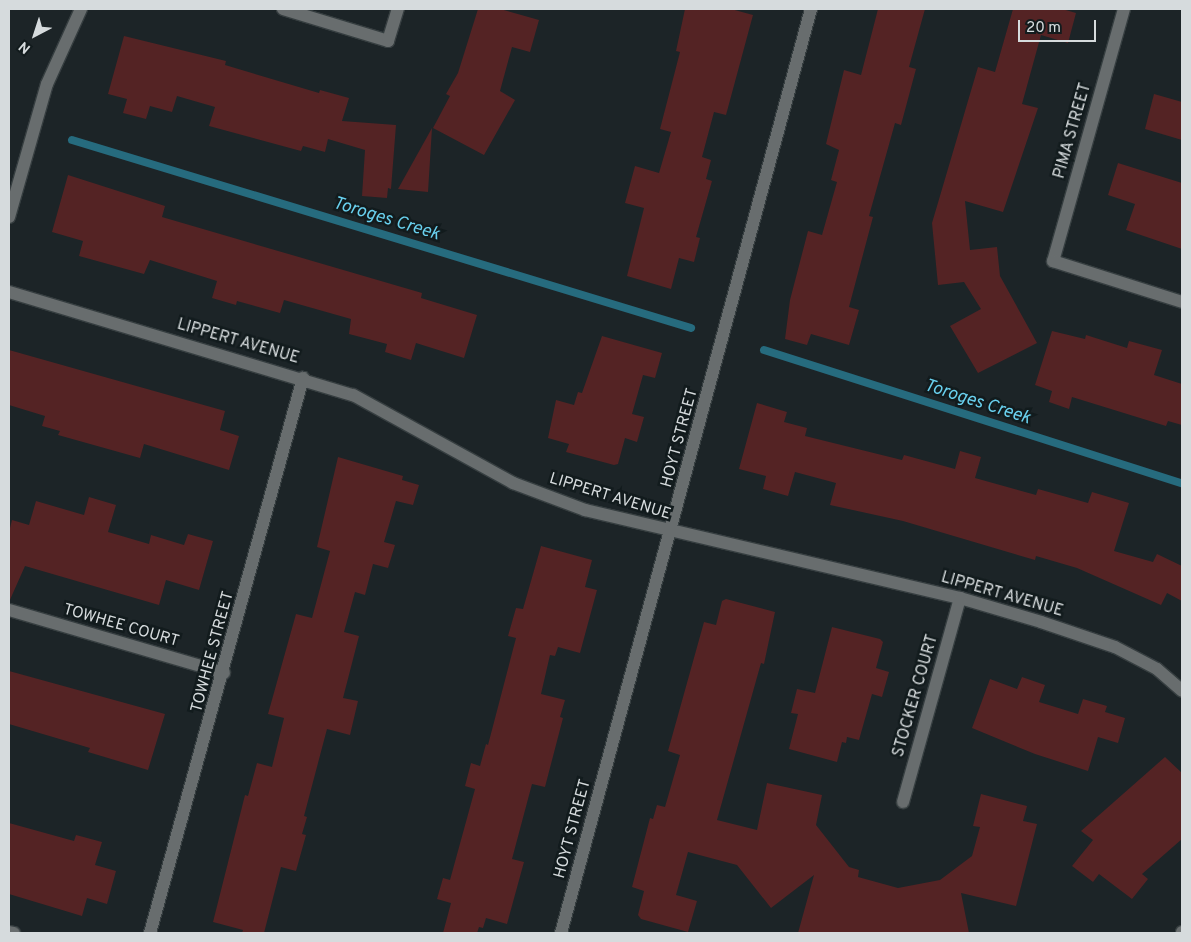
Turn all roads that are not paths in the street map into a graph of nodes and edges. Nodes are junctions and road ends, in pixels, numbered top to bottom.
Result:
1 (81, 9) edge
2 (283, 9) edge
3 (398, 9) edge
4 (811, 9) edge
5 (1124, 9) edge
6 (9, 217) edge
7 (9, 292) edge
8 (1182, 302) edge
9 (303, 378) junction
10 (671, 533) junction
11 (960, 598) junction
12 (9, 610) edge
13 (224, 673) junction
14 (1182, 691) edge
15 (903, 802) dead end
16 (9, 932) edge
17 (14, 933) edge
18 (150, 933) edge
19 (560, 933) edge

1 - 6 street
2 - 3 street
4 - 10 street, HOYT STREET
5 - 8 street, PIMA STREET
7 - 9 street, LIPPERT AVENUE
9 - 10 street, LIPPERT AVENUE
9 - 13 street, TOWHEE STREET
10 - 11 street, LIPPERT AVENUE
10 - 19 street, HOYT STREET
11 - 14 street, LIPPERT AVENUE
11 - 15 street, STOCKER COURT
12 - 13 street, TOWHEE COURT
13 - 18 street, TOWHEE STREET
16 - 17 street

